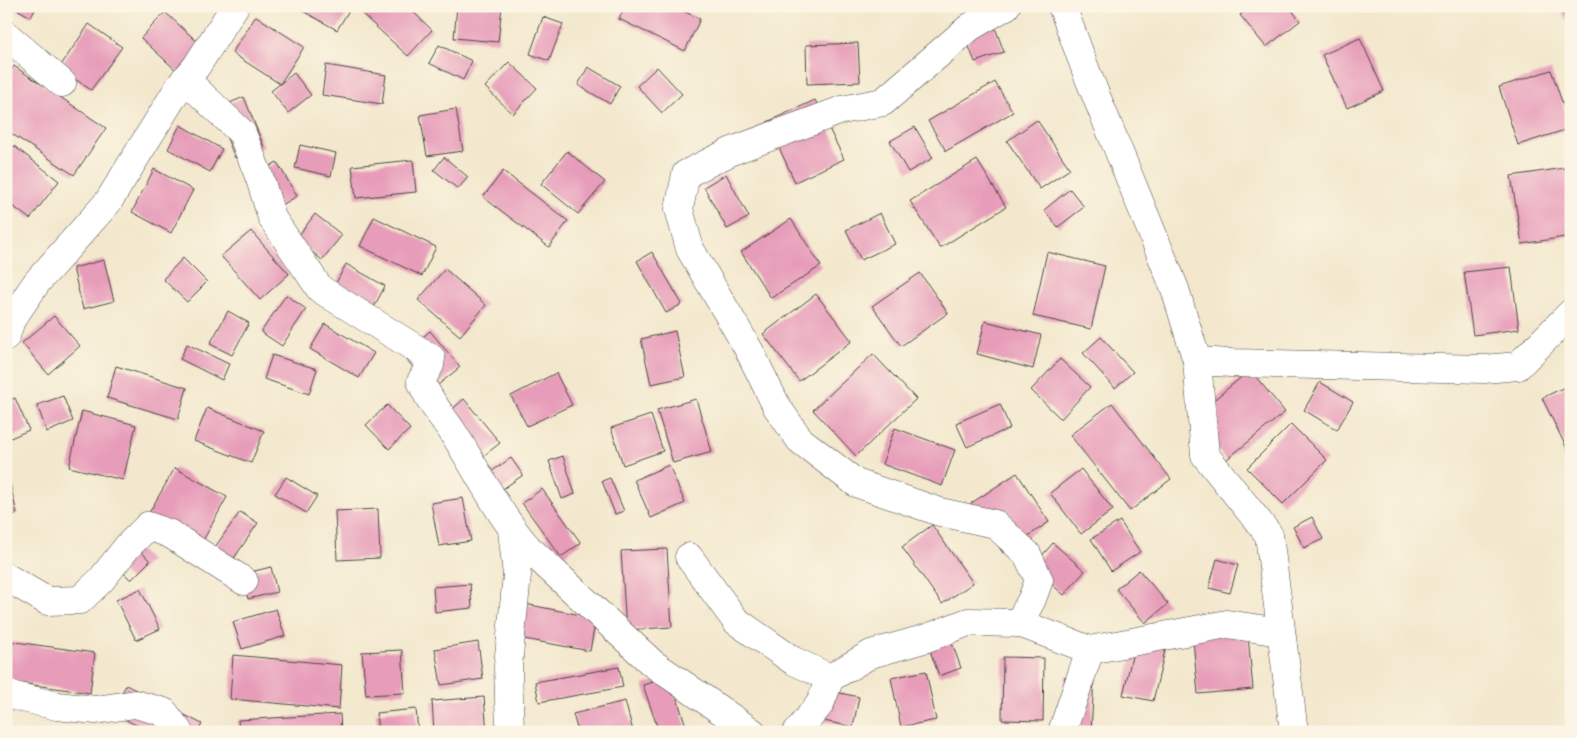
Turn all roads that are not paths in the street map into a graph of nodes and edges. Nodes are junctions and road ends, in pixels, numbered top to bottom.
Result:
1 (235, 6) edge
2 (1006, 6) edge
3 (1062, 6) edge
4 (6, 35) edge
5 (186, 79) junction
6 (62, 83) dead end
7 (1571, 313) edge
8 (6, 336) edge
9 (1197, 361) junction
10 (512, 530) junction
11 (689, 557) dead end
12 (6, 577) edge
13 (244, 581) dead end
14 (1019, 623) junction
15 (1281, 632) junction
16 (1090, 650) junction
17 (830, 678) junction
18 (6, 694) edge
19 (178, 732) edge
20 (510, 732) edge
21 (752, 732) edge
22 (797, 732) edge
23 (1062, 732) edge
24 (1294, 732) edge

1 - 5 street
2 - 14 street
3 - 9 street
4 - 6 street
5 - 8 street
5 - 10 street
7 - 9 street
9 - 15 street
10 - 20 street
10 - 21 street
11 - 17 street
12 - 13 street
14 - 16 street
14 - 17 street
15 - 16 street
15 - 24 street
16 - 23 street
17 - 22 street
18 - 19 street

